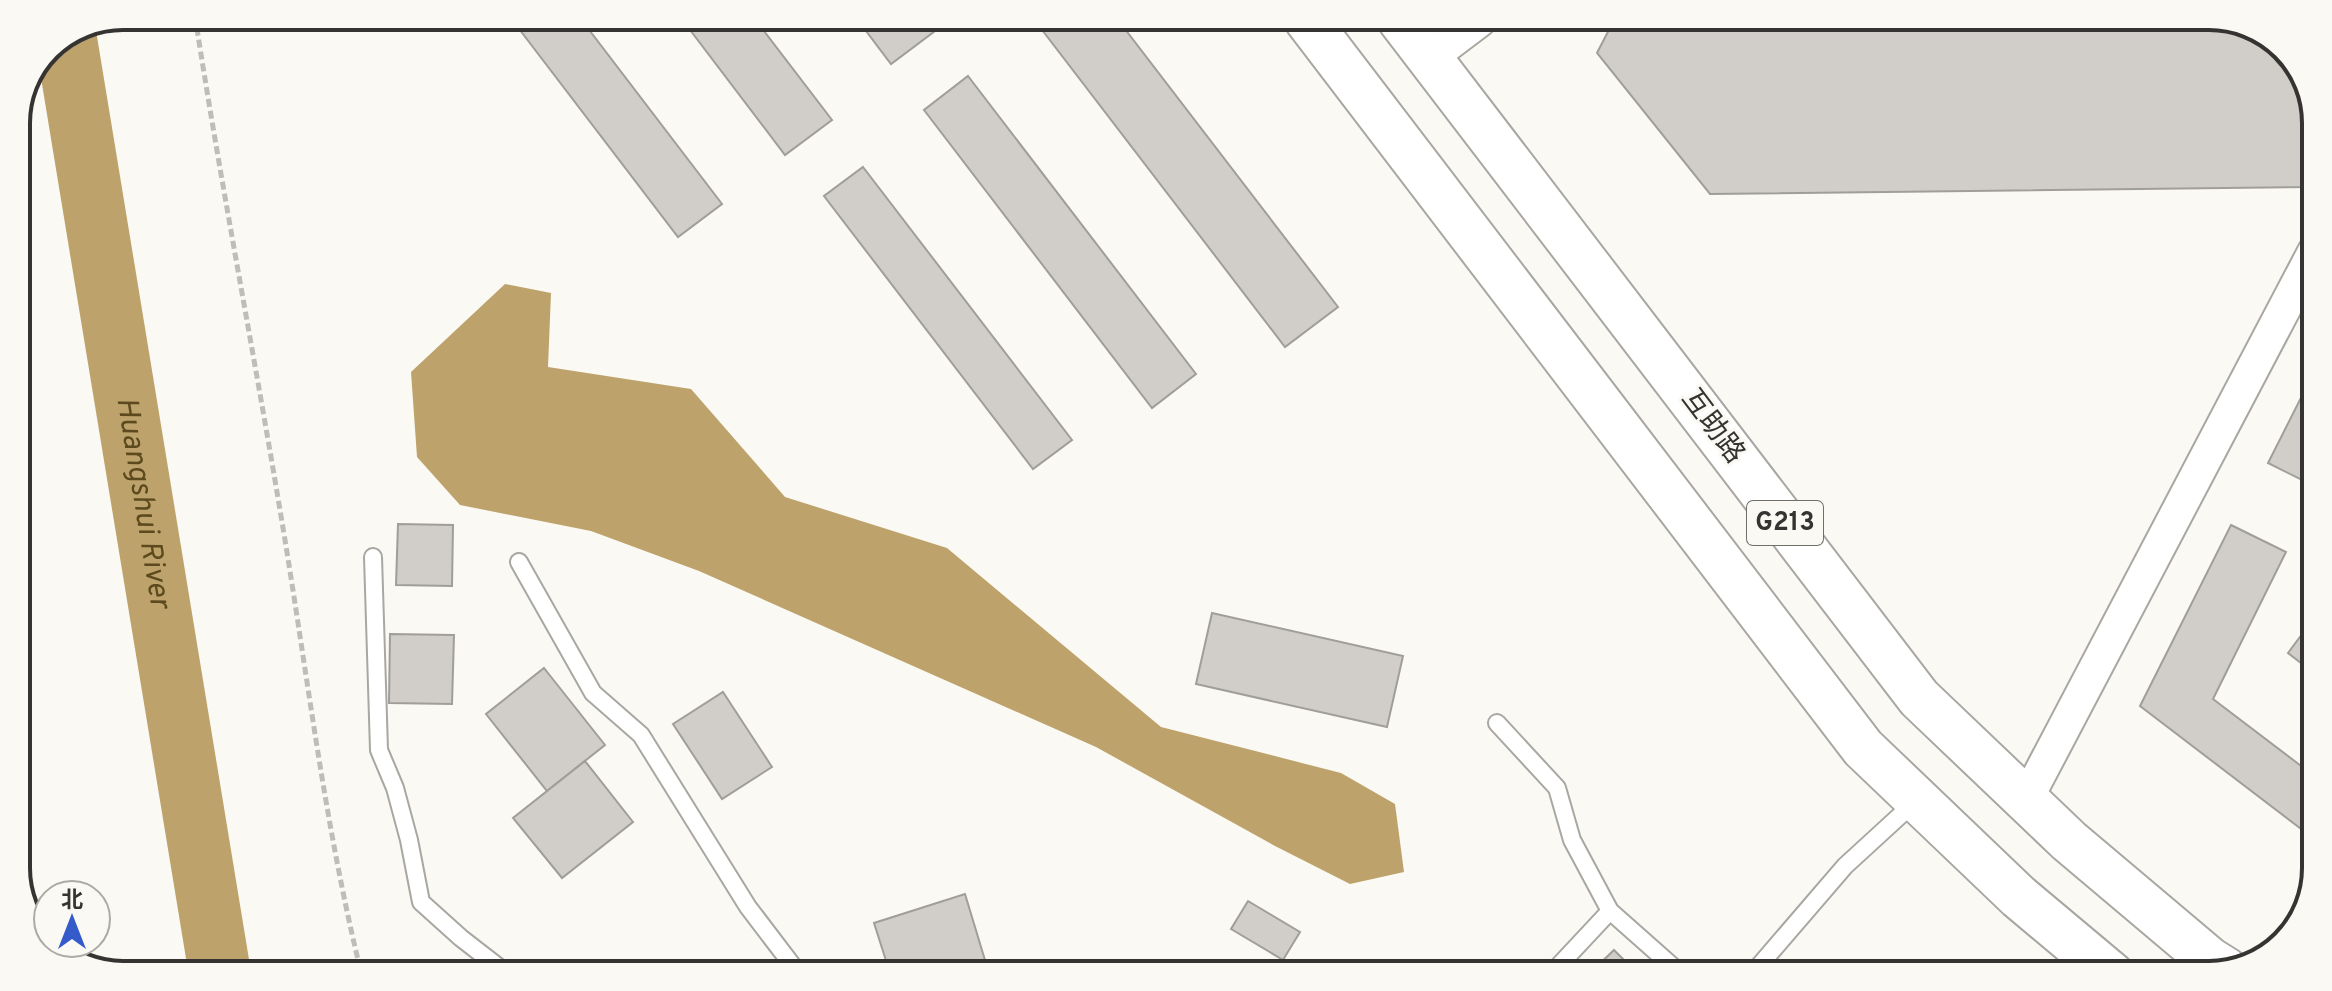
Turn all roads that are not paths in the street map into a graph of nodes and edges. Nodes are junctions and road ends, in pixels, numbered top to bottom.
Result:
1 (1315, 30) edge
2 (1408, 30) edge
3 (1467, 30) edge
4 (1430, 58) junction
5 (2302, 275) edge
6 (373, 557) dead end
7 (519, 562) dead end
8 (1497, 723) dead end
9 (1918, 800) junction
10 (2026, 800) junction
11 (1610, 911) junction
12 (491, 961) edge
13 (789, 961) edge
14 (1563, 961) edge
15 (1666, 961) edge
16 (1763, 961) edge
17 (2095, 961) edge
18 (2211, 961) edge

1 - 9 highway, G213
2 - 4 highway, 互助路 / G213
3 - 4 street
4 - 10 highway, 互助路 / G213
5 - 10 street
6 - 12 lane
7 - 13 lane
8 - 11 lane
9 - 16 lane
9 - 17 highway, G213
10 - 18 highway, 互助路 / G213
11 - 14 lane
11 - 15 lane

